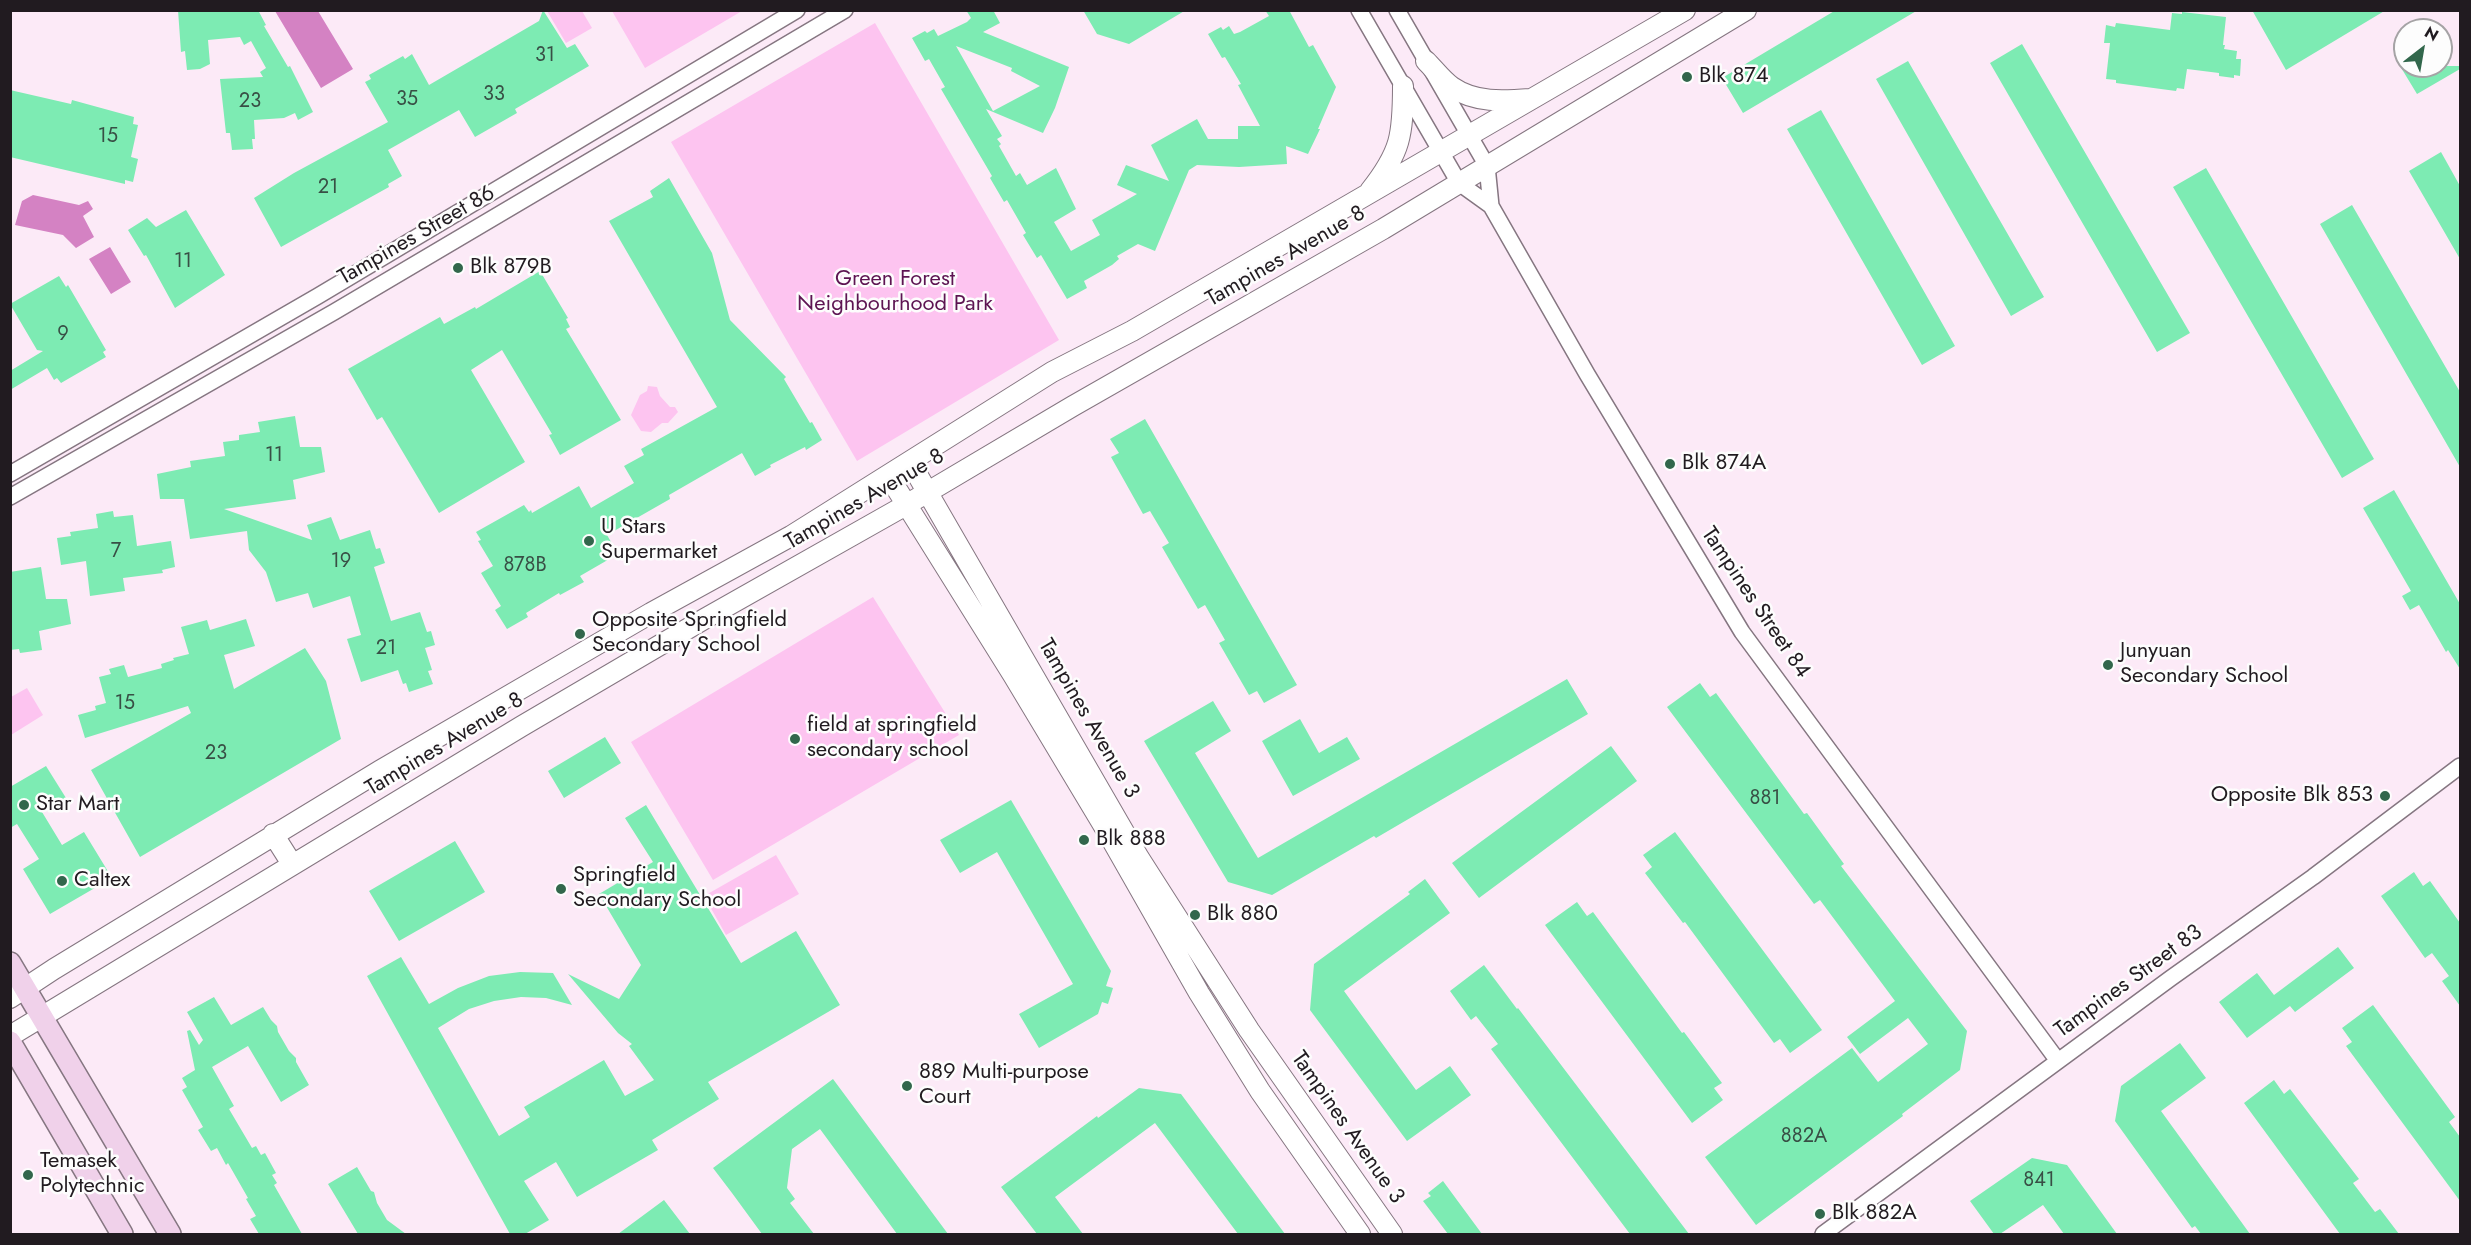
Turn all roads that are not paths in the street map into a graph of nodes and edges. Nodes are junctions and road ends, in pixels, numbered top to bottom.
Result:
1 (797, 10) edge
2 (845, 10) edge
3 (1359, 10) edge
4 (1396, 10) edge
5 (1685, 10) edge
6 (1746, 10) edge
7 (1426, 61) junction
8 (1402, 86) junction
9 (1536, 98) junction
10 (1470, 137) junction
11 (1442, 153) junction
12 (1487, 166) junction
13 (1459, 183) junction
14 (1364, 198) junction
15 (1491, 206) junction
16 (910, 462) junction
17 (10, 474) edge
18 (888, 475) junction
19 (928, 492) junction
20 (10, 497) edge
21 (906, 505) junction
22 (2460, 766) edge
23 (273, 834) junction
24 (292, 864) junction
25 (10, 963) edge
26 (18, 993) edge
27 (43, 1015) junction
28 (10, 1036) edge
29 (10, 1042) edge
30 (2058, 1061) junction
31 (122, 1234) edge
32 (171, 1234) edge
33 (1360, 1234) edge
34 (1392, 1234) edge
35 (1823, 1234) edge

1 - 17 street, Tampines Street 86
2 - 20 street, Tampines Street 86
3 - 8 street
4 - 7 street, Tampines Street 84
5 - 9 street, Tampines Avenue 8
6 - 12 street, Tampines Avenue 8
7 - 9 street
7 - 10 street, Tampines Street 84
8 - 11 street
8 - 14 street
9 - 10 street, Tampines Avenue 8
10 - 11 street, Tampines Avenue 8
10 - 12 street, Tampines Street 84
11 - 13 street
11 - 14 street, Tampines Avenue 8
12 - 13 street, Tampines Avenue 8
12 - 15 street, Tampines Street 84
13 - 15 street
13 - 19 street, Tampines Avenue 8
14 - 16 street, Tampines Avenue 8
15 - 30 street, Tampines Street 84
16 - 18 street, Tampines Avenue 8
16 - 19 street, Tampines Avenue 3
18 - 21 street, Tampines Avenue 3
18 - 23 street, Tampines Avenue 8
19 - 21 street, Tampines Avenue 8
19 - 34 street, Tampines Avenue 3
21 - 24 street, Tampines Avenue 8
21 - 33 street, Tampines Avenue 3
22 - 30 street, Tampines Street 83
23 - 24 street
23 - 26 street, Tampines Avenue 8
24 - 27 street, Tampines Avenue 8
25 - 26 main road
26 - 27 main road
27 - 28 street, Tampines Avenue 8
27 - 32 main road
29 - 31 main road
30 - 35 street, Tampines Street 83

